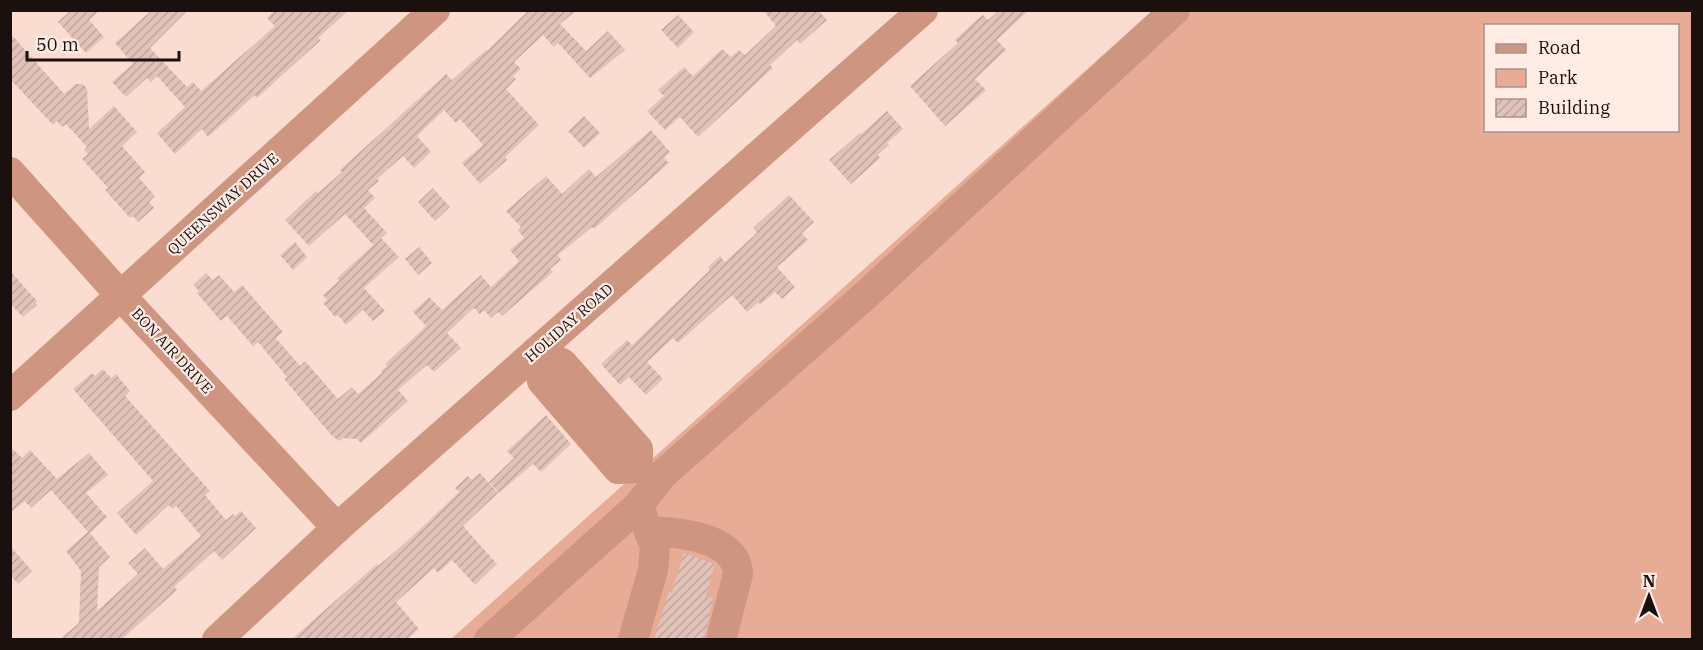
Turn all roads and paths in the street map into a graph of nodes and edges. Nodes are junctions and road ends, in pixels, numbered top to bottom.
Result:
1 (435, 10) edge
2 (923, 10) edge
3 (1175, 10) edge
4 (10, 172) edge
5 (121, 296) junction
6 (536, 352) junction
7 (10, 396) edge
8 (645, 498) junction
9 (337, 528) junction
10 (517, 629) edge
11 (217, 639) edge
12 (489, 639) edge
13 (633, 639) edge
14 (721, 639) edge

1 - 5 street, QUEENSWAY DRIVE
2 - 6 street, HOLIDAY ROAD
3 - 8 street
4 - 5 street, BON AIR DRIVE
5 - 7 street, QUEENSWAY DRIVE
5 - 9 street, BON AIR DRIVE
6 - 8 street
6 - 9 street, HOLIDAY ROAD
8 - 10 street
8 - 13 street
8 - 14 street
9 - 11 street, HOLIDAY ROAD
10 - 12 street

